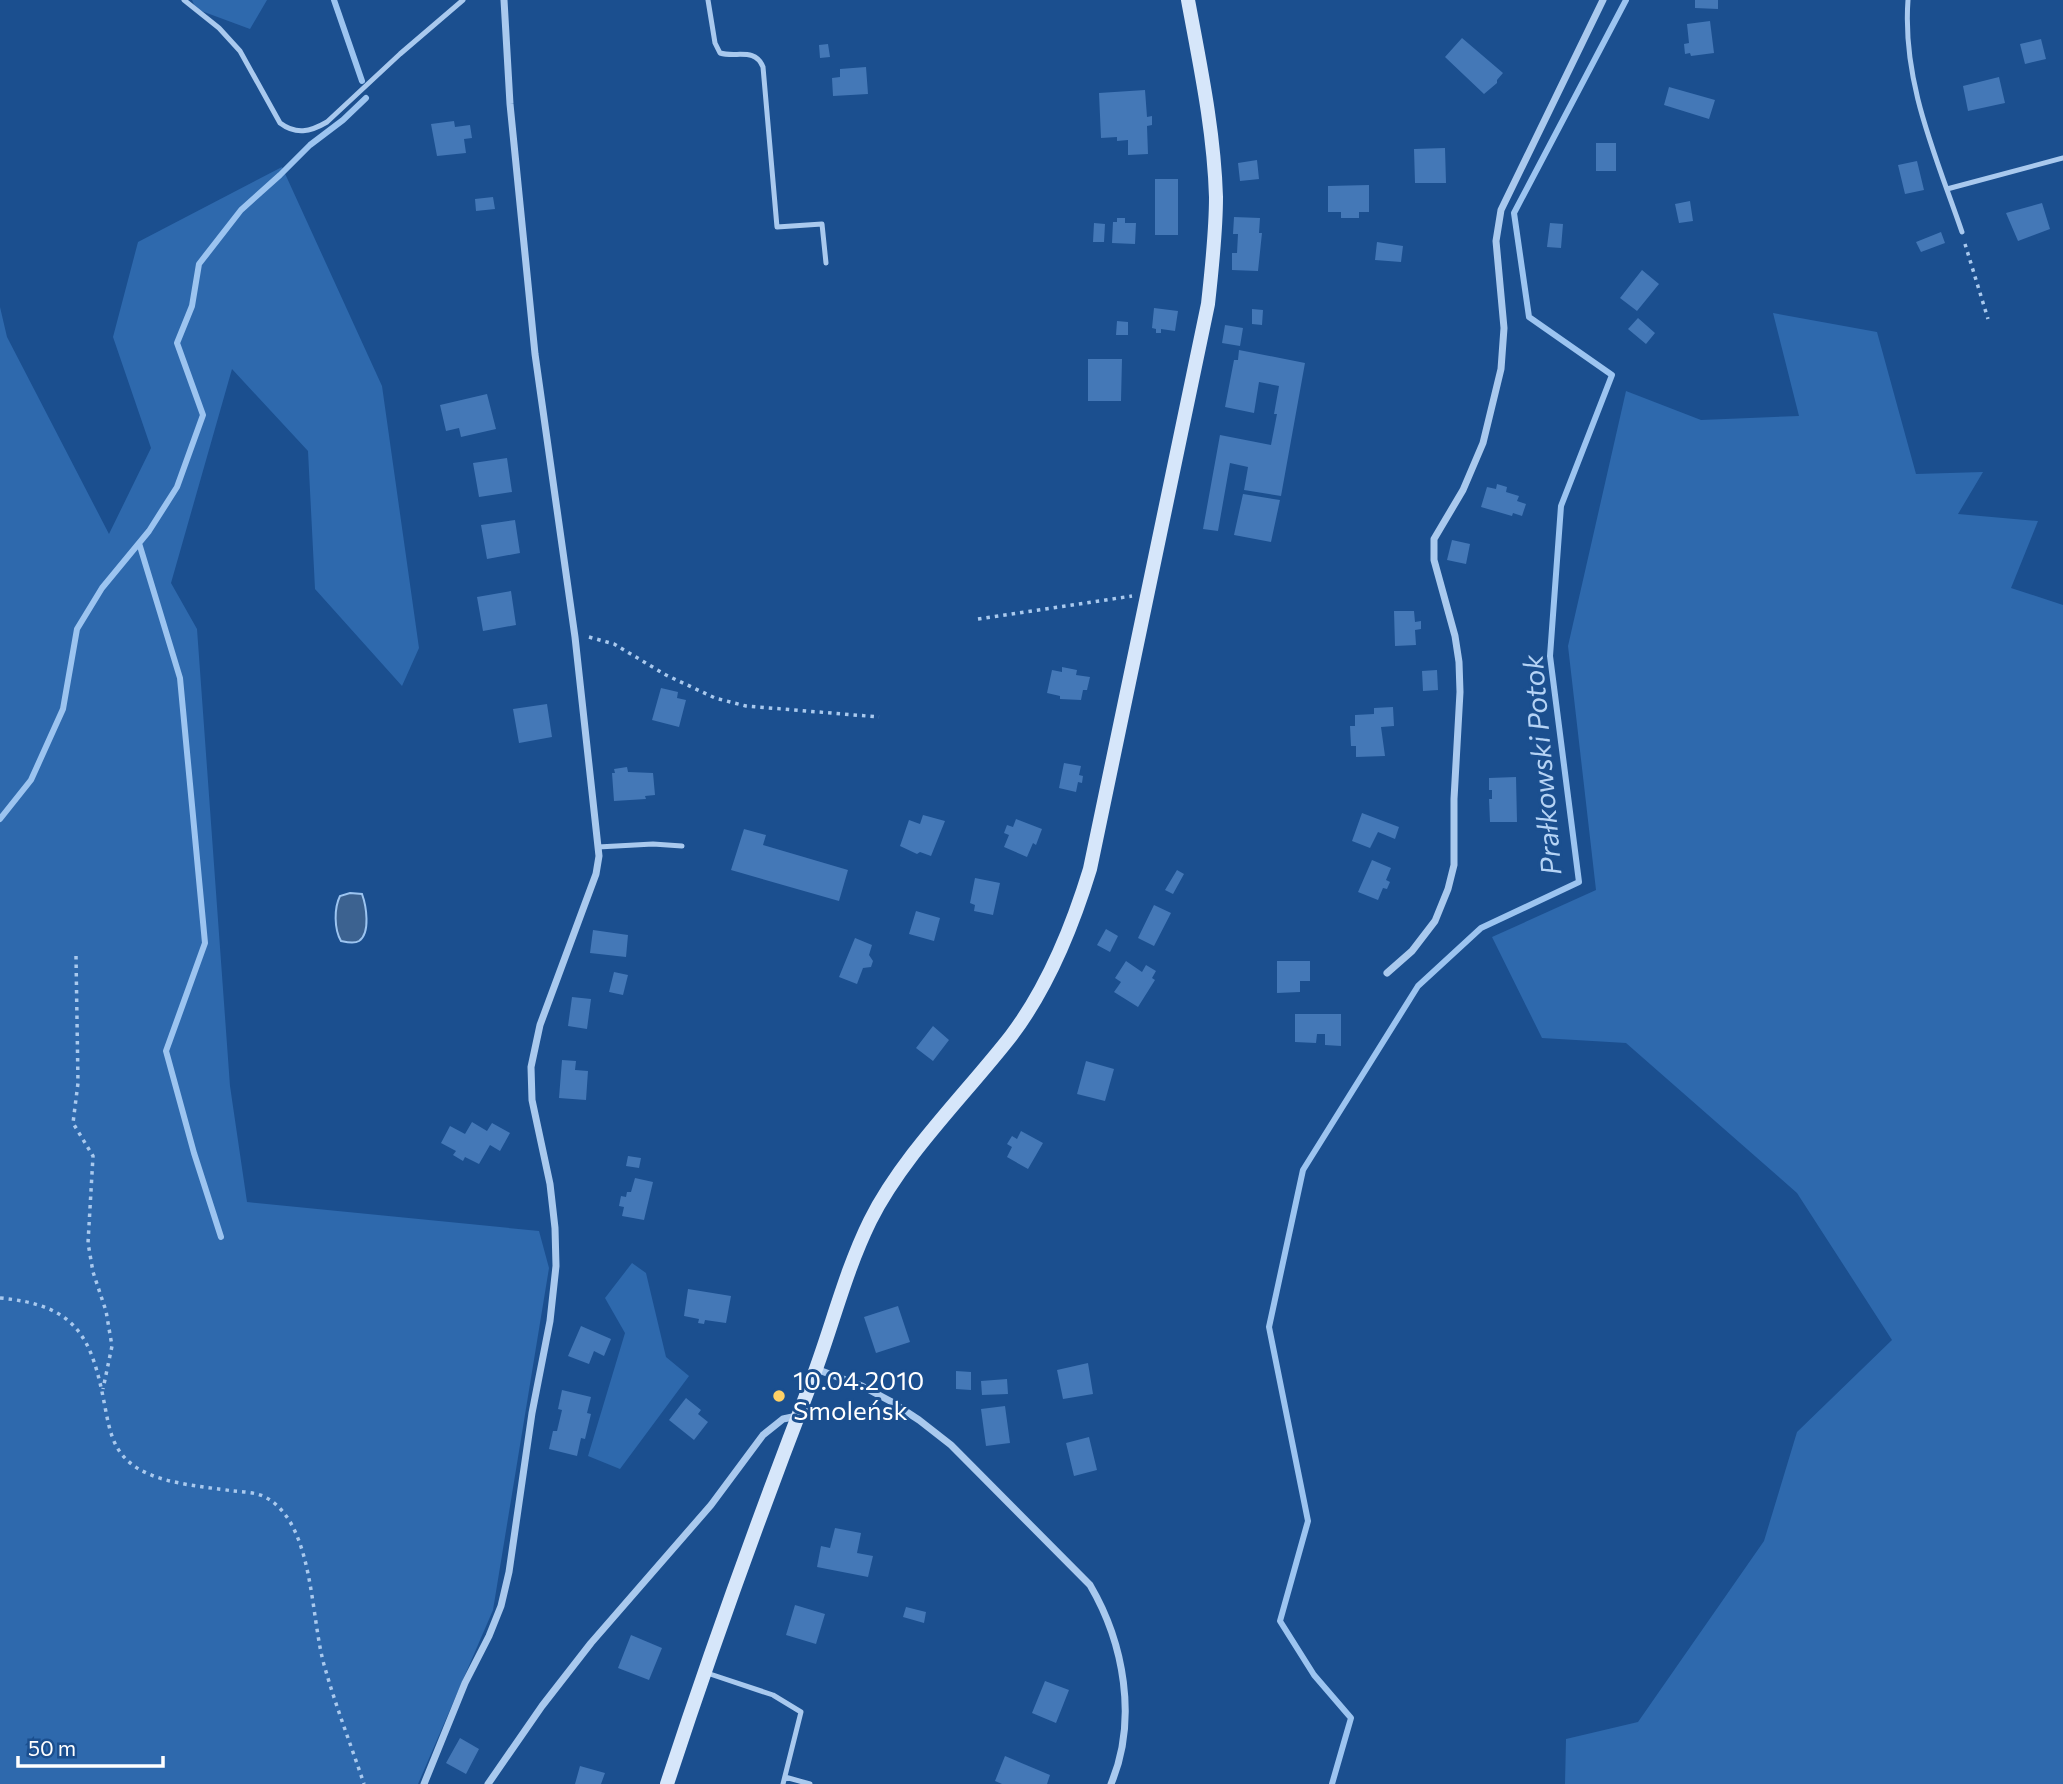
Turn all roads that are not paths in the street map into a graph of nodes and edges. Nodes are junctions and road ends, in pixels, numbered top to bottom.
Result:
1 (184, 0) edge
2 (463, 0) edge
3 (504, 0) edge
4 (708, 0) edge
5 (1188, 0) edge
6 (1603, 0) edge
7 (1908, 0) edge
8 (2063, 158) edge
9 (1947, 189) junction
10 (1962, 232) road end
11 (826, 263) dead end
12 (682, 846) dead end
13 (598, 847) junction
14 (1387, 973) dead end
15 (816, 1369) junction
16 (798, 1416) junction
17 (704, 1672) junction
18 (785, 1777) junction
19 (424, 1784) edge
20 (488, 1784) edge
21 (667, 1784) edge
22 (783, 1784) edge
23 (810, 1784) edge
24 (1111, 1784) edge

1 - 2 lane
3 - 13 street
4 - 11 lane
5 - 15 street
6 - 14 street
7 - 9 lane
8 - 9 lane
9 - 10 lane
12 - 13 lane
13 - 19 street
15 - 16 street
15 - 24 street
16 - 17 street
16 - 20 street
17 - 18 lane
17 - 21 street
18 - 22 lane
18 - 23 lane

